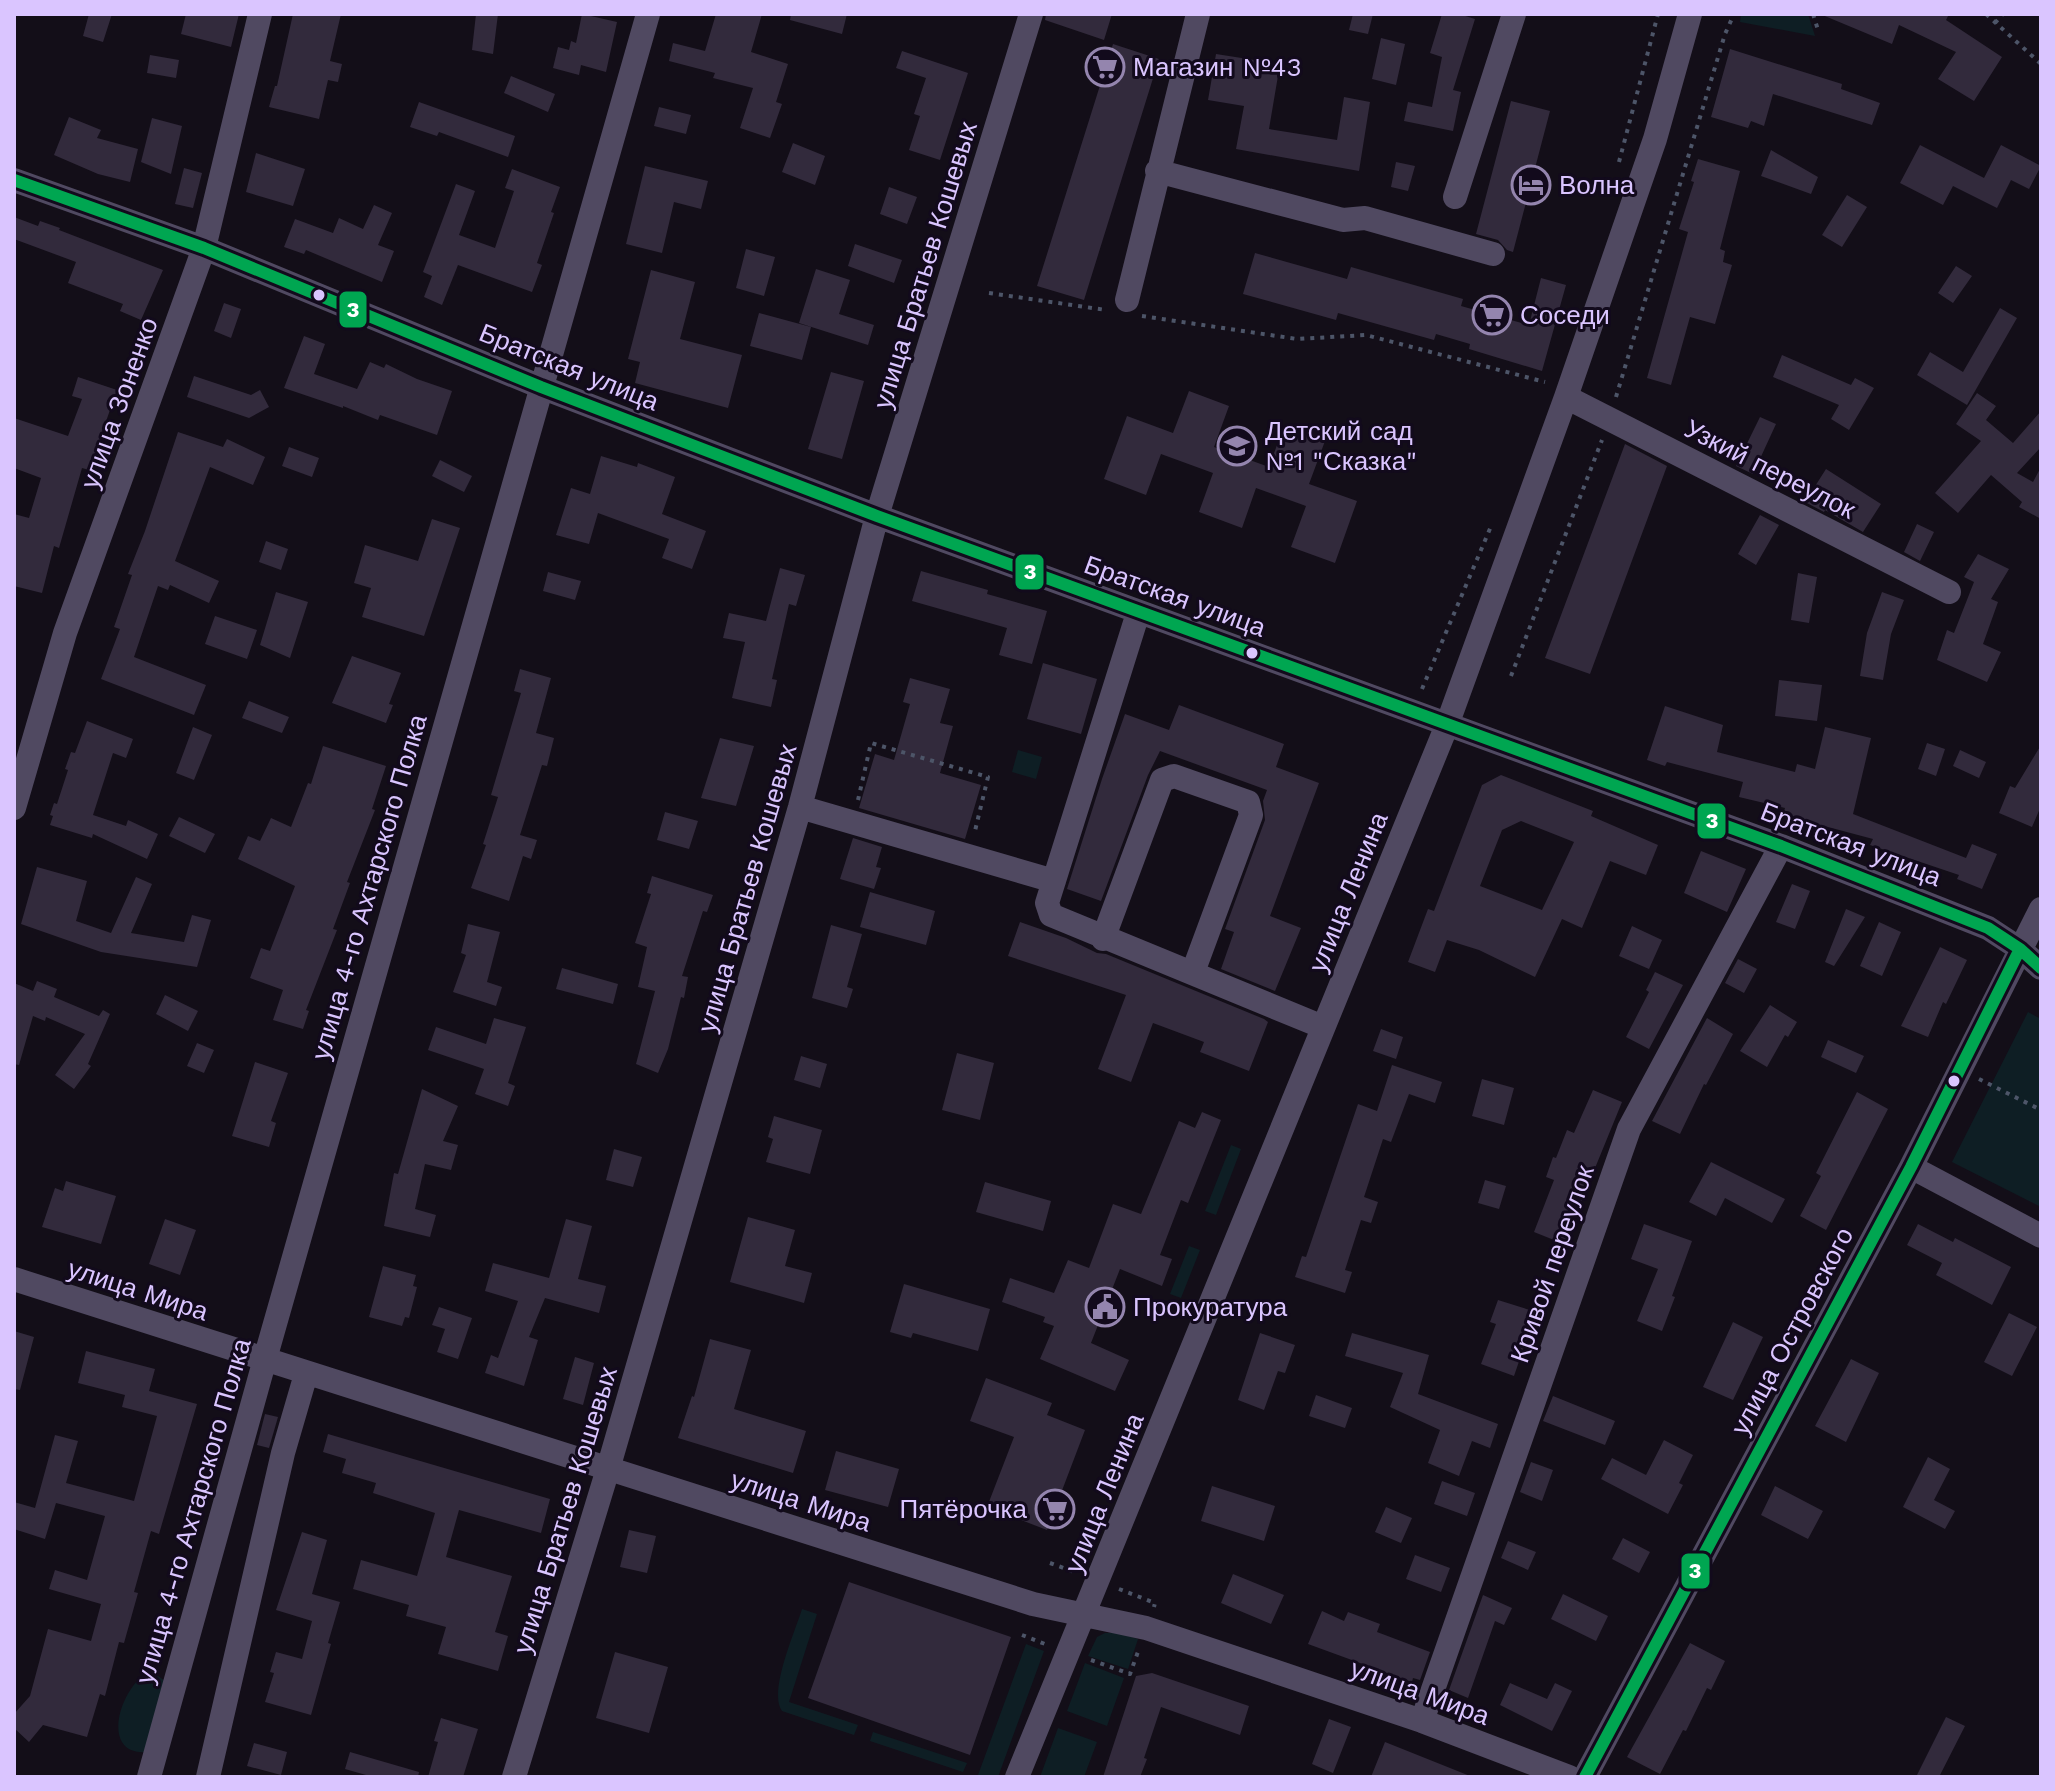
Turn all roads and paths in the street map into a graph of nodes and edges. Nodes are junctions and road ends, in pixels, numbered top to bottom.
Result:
1 (260, 14) edge
2 (648, 14) edge
3 (1031, 14) edge
4 (1198, 14) edge
5 (1514, 14) edge
6 (1658, 14) edge
7 (1734, 14) edge
8 (1813, 14) edge
9 (1986, 14) edge
10 (2003, 14) edge
11 (1686, 15) edge
12 (1995, 23) junction
13 (1819, 33) dead end
14 (2041, 64) edge
15 (1618, 169) dead end
16 (1157, 171) junction
17 (14, 180) edge
18 (1455, 197) dead end
19 (204, 248) junction
20 (1493, 254) dead end
21 (989, 293) dead end
22 (1122, 308) junction
23 (541, 387) junction
24 (1559, 390) junction
25 (1609, 419) junction
26 (1496, 514) dead end
27 (877, 516) junction
28 (1949, 592) dead end
29 (1138, 613) junction
30 (1511, 676) dead end
31 (1406, 709) junction
32 (1447, 725) junction
33 (800, 807) junction
34 (14, 808) edge
35 (853, 822) junction
36 (1781, 846) junction
37 (969, 856) junction
38 (1054, 881) junction
39 (2041, 909) edge
40 (1103, 939) junction
41 (2020, 949) junction
42 (2041, 968) edge
43 (1193, 972) junction
44 (1323, 1027) junction
45 (1959, 1069) junction
46 (2041, 1110) edge
47 (1911, 1167) junction
48 (2041, 1236) edge
49 (14, 1279) edge
50 (265, 1359) junction
51 (306, 1374) junction
52 (608, 1469) junction
53 (1084, 1614) junction
54 (1422, 1721) junction
55 (149, 1777) edge
56 (208, 1777) edge
57 (514, 1777) edge
58 (1017, 1777) edge
59 (1569, 1777) edge
60 (1585, 1777) edge

1 - 19 street, улица Зоненко
2 - 23 street, улица 4-го Ахтарского Полка
3 - 27 street, улица Братьев Кошевых
4 - 16 street
5 - 18 street
6 - 15 path
7 - 25 path
8 - 13 path
9 - 12 path
10 - 12 path
11 - 24 street, улица Ленина
12 - 14 path
16 - 20 street
16 - 22 street
17 - 19 street, Братская улица
19 - 23 street, Братская улица
19 - 34 street, улица Зоненко
21 - 22 path
22 - 24 path
23 - 27 street, Братская улица
23 - 50 street, улица 4-го Ахтарского Полка
24 - 25 street, Узкий переулок
24 - 32 street, улица Ленина
25 - 28 street, Узкий переулок
25 - 30 path
26 - 31 path
27 - 29 street, Братская улица
27 - 33 street, улица Братьев Кошевых
29 - 31 street, Братская улица
29 - 38 street
31 - 32 street, Братская улица
32 - 36 street, Братская улица
32 - 44 street, улица Ленина
33 - 35 street
33 - 52 street, улица Братьев Кошевых
35 - 37 street
35 - 37 path
36 - 41 street, Братская улица
36 - 54 street, Кривой переулок
37 - 38 street
38 - 40 street
39 - 41 street, улица Островского
40 - 43 street
40 - 43 street
41 - 42 street, Братская улица
41 - 45 street, улица Островского
43 - 44 street
44 - 53 street, улица Ленина
45 - 46 path
45 - 47 street, улица Островского
47 - 48 street
47 - 60 street, улица Островского
49 - 50 street, улица Мира
50 - 51 street, улица Мира
50 - 55 street, улица 4-го Ахтарского Полка
51 - 52 street, улица Мира
51 - 56 street
52 - 53 street, улица Мира
52 - 57 street, улица Братьев Кошевых
53 - 54 street, улица Мира
53 - 58 street, улица Ленина
54 - 59 street, улица Мира

